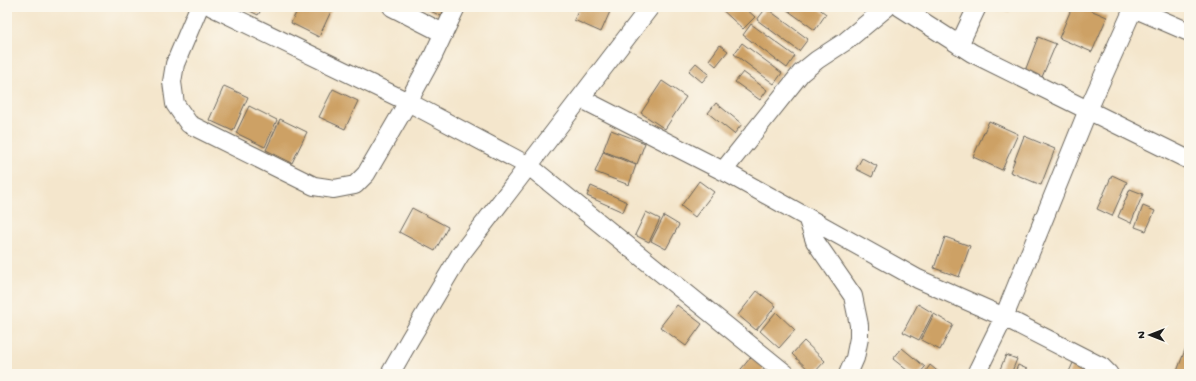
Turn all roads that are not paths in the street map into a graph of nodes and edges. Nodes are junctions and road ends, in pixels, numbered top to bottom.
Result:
1 (199, 7) edge
2 (212, 7) edge
3 (392, 7) edge
4 (456, 7) edge
5 (650, 7) edge
6 (887, 7) edge
7 (900, 7) edge
8 (977, 7) edge
9 (1133, 7) edge
10 (1189, 32) edge
11 (443, 33) junction
12 (959, 45) junction
13 (580, 98) junction
14 (408, 102) junction
15 (1088, 110) junction
16 (1189, 160) edge
17 (529, 166) junction
18 (723, 171) junction
19 (807, 217) junction
20 (1004, 317) junction
21 (390, 374) edge
22 (786, 374) edge
23 (848, 374) edge
24 (976, 374) edge
25 (1109, 374) edge

1 - 14 street
2 - 14 street
3 - 11 street
4 - 11 street
5 - 13 street
6 - 18 street
7 - 12 street
8 - 12 street
9 - 10 street
9 - 15 street
11 - 14 street
12 - 15 street
13 - 17 street
13 - 18 street
14 - 17 street
15 - 16 street
15 - 20 street
17 - 21 street
17 - 22 street
18 - 19 street
19 - 20 street
19 - 23 street
20 - 24 street
20 - 25 street

